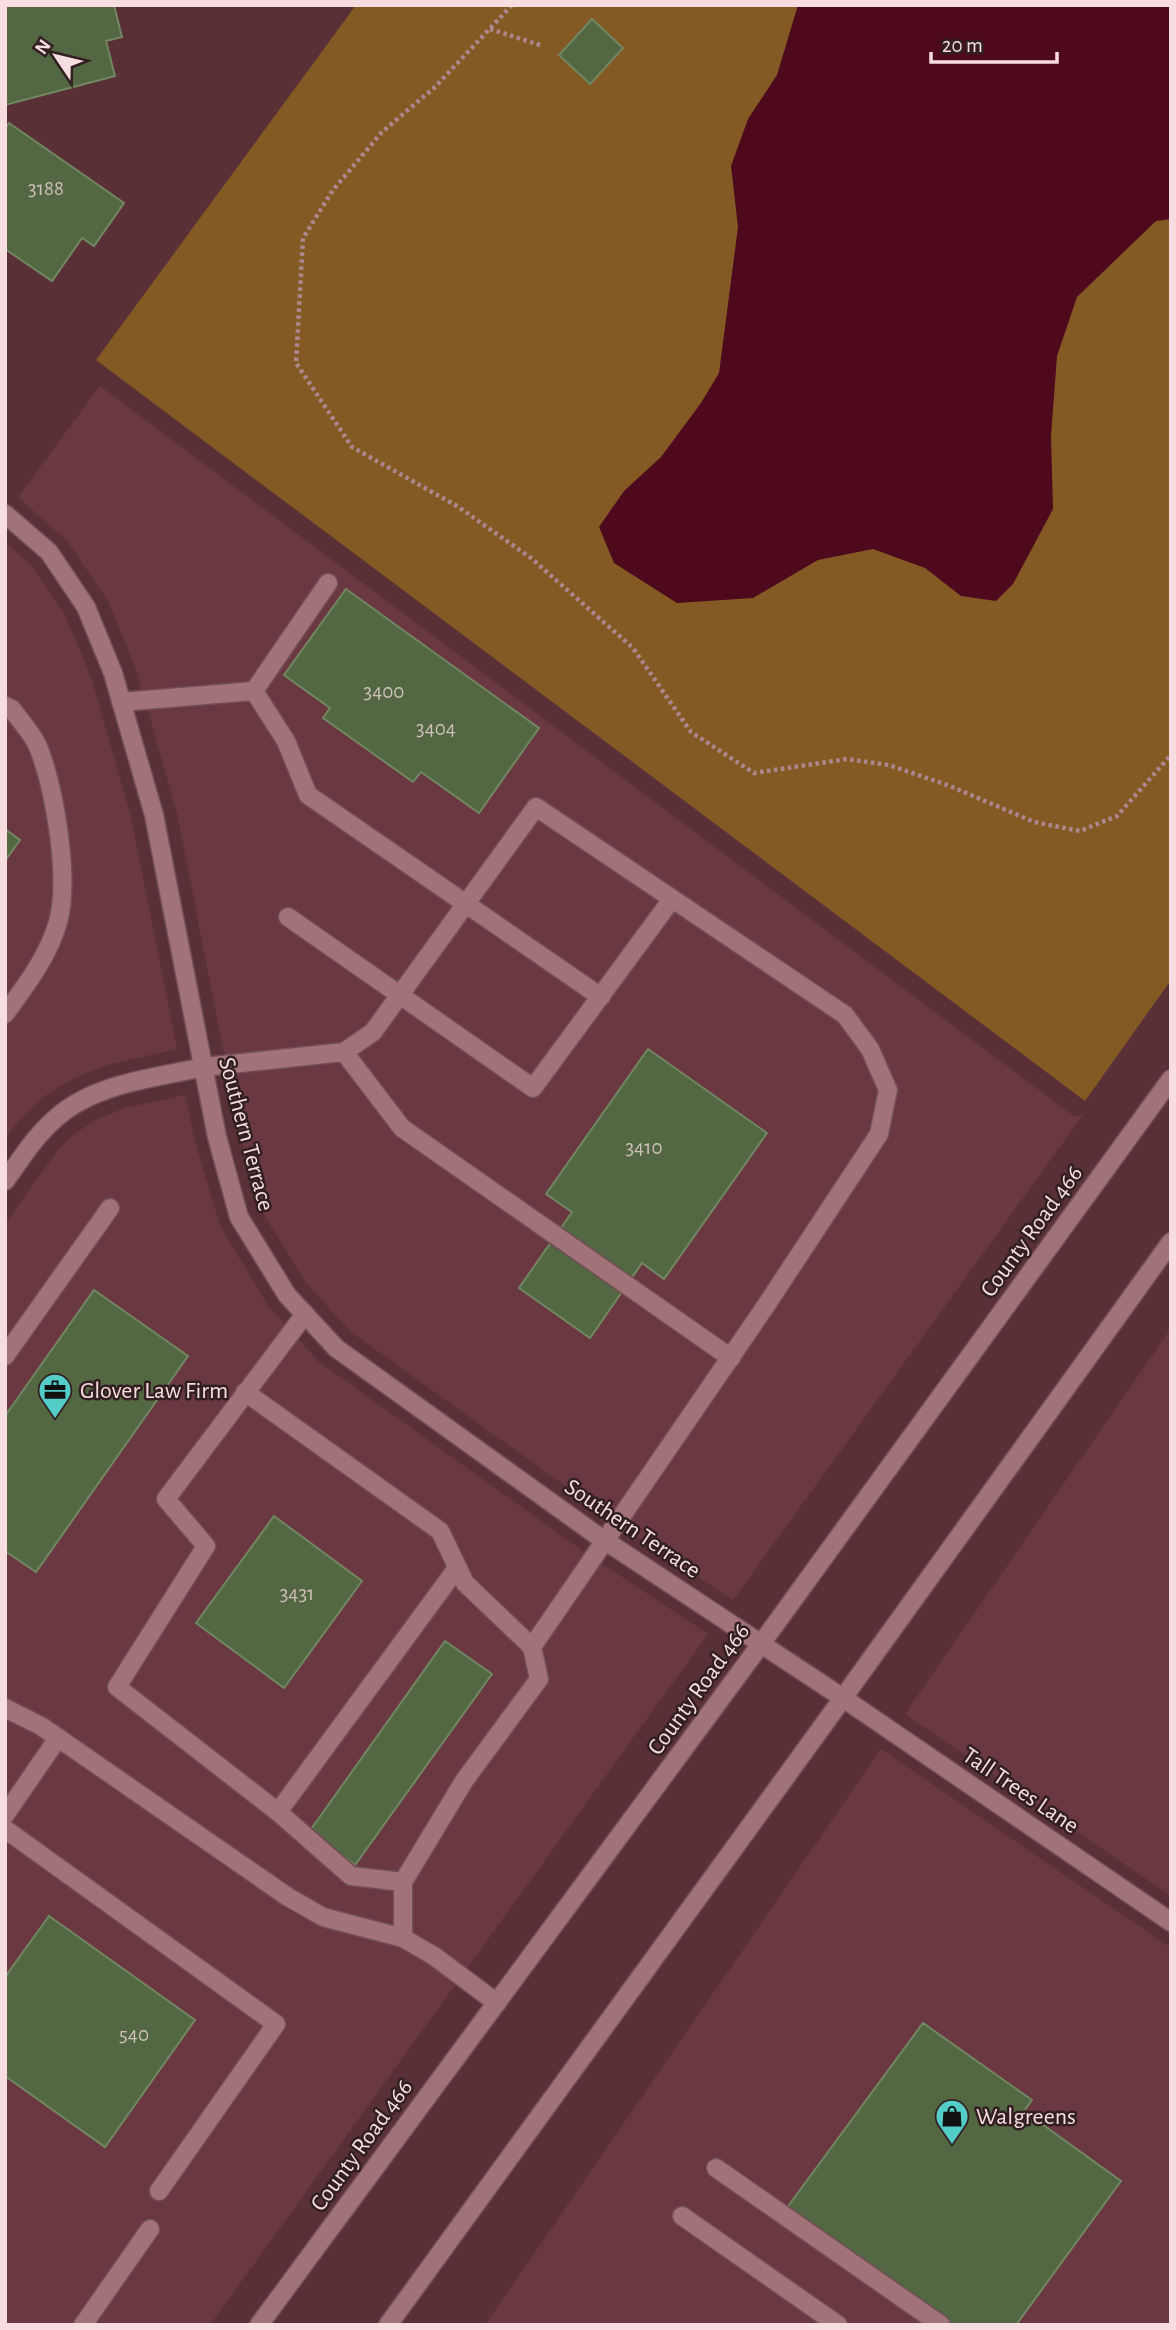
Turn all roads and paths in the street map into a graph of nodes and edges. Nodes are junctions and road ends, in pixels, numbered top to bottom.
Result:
1 (512, 5) edge
2 (490, 29) junction
3 (540, 45) dead end
4 (5, 514) edge
5 (328, 583) dead end
6 (254, 691) junction
7 (121, 702) junction
8 (5, 706) edge
9 (1171, 755) edge
10 (672, 899) junction
11 (465, 905) junction
12 (288, 917) dead end
13 (399, 996) junction
14 (601, 997) junction
15 (5, 1014) edge
16 (344, 1052) junction
17 (204, 1067) junction
18 (1171, 1079) edge
19 (5, 1181) edge
20 (110, 1208) dead end
21 (1171, 1242) edge
22 (304, 1314) junction
23 (5, 1356) edge
24 (730, 1358) junction
25 (245, 1392) junction
26 (604, 1540) junction
27 (457, 1568) junction
28 (761, 1644) junction
29 (532, 1647) junction
30 (843, 1698) junction
31 (5, 1708) edge
32 (58, 1738) junction
33 (278, 1812) junction
34 (5, 1815) edge
35 (5, 1829) edge
36 (403, 1882) junction
37 (1171, 1922) edge
38 (403, 1938) junction
39 (497, 2003) junction
40 (716, 2168) dead end
41 (159, 2191) dead end
42 (682, 2216) dead end
43 (150, 2229) dead end
44 (83, 2325) edge
45 (259, 2325) edge
46 (388, 2325) edge
47 (838, 2325) edge
48 (941, 2325) edge

1 - 2 path
2 - 3 path
2 - 9 path
4 - 7 main road, Southern Terrace
5 - 6 main road
6 - 7 main road
6 - 11 main road
7 - 17 main road, Southern Terrace
8 - 15 main road
10 - 11 main road
10 - 14 main road
10 - 24 main road
11 - 13 main road
11 - 14 main road
12 - 13 main road
13 - 14 main road
13 - 16 main road
16 - 17 main road
16 - 24 main road
17 - 19 main road
17 - 22 main road, Southern Terrace
18 - 28 main road, County Road 466
20 - 23 main road
21 - 30 main road
22 - 25 main road
22 - 26 main road, Southern Terrace
24 - 26 main road
25 - 27 main road
25 - 33 main road
26 - 28 main road, Southern Terrace
26 - 29 main road
27 - 29 main road
27 - 33 main road
28 - 30 main road, Southern Terrace
28 - 39 main road, County Road 466
29 - 36 main road
30 - 37 main road, Tall Trees Lane
30 - 46 main road
31 - 32 main road
32 - 34 main road
32 - 38 main road
33 - 36 main road
35 - 41 main road
36 - 38 main road
38 - 39 main road
39 - 45 main road, County Road 466
40 - 48 main road
42 - 47 main road
43 - 44 main road

